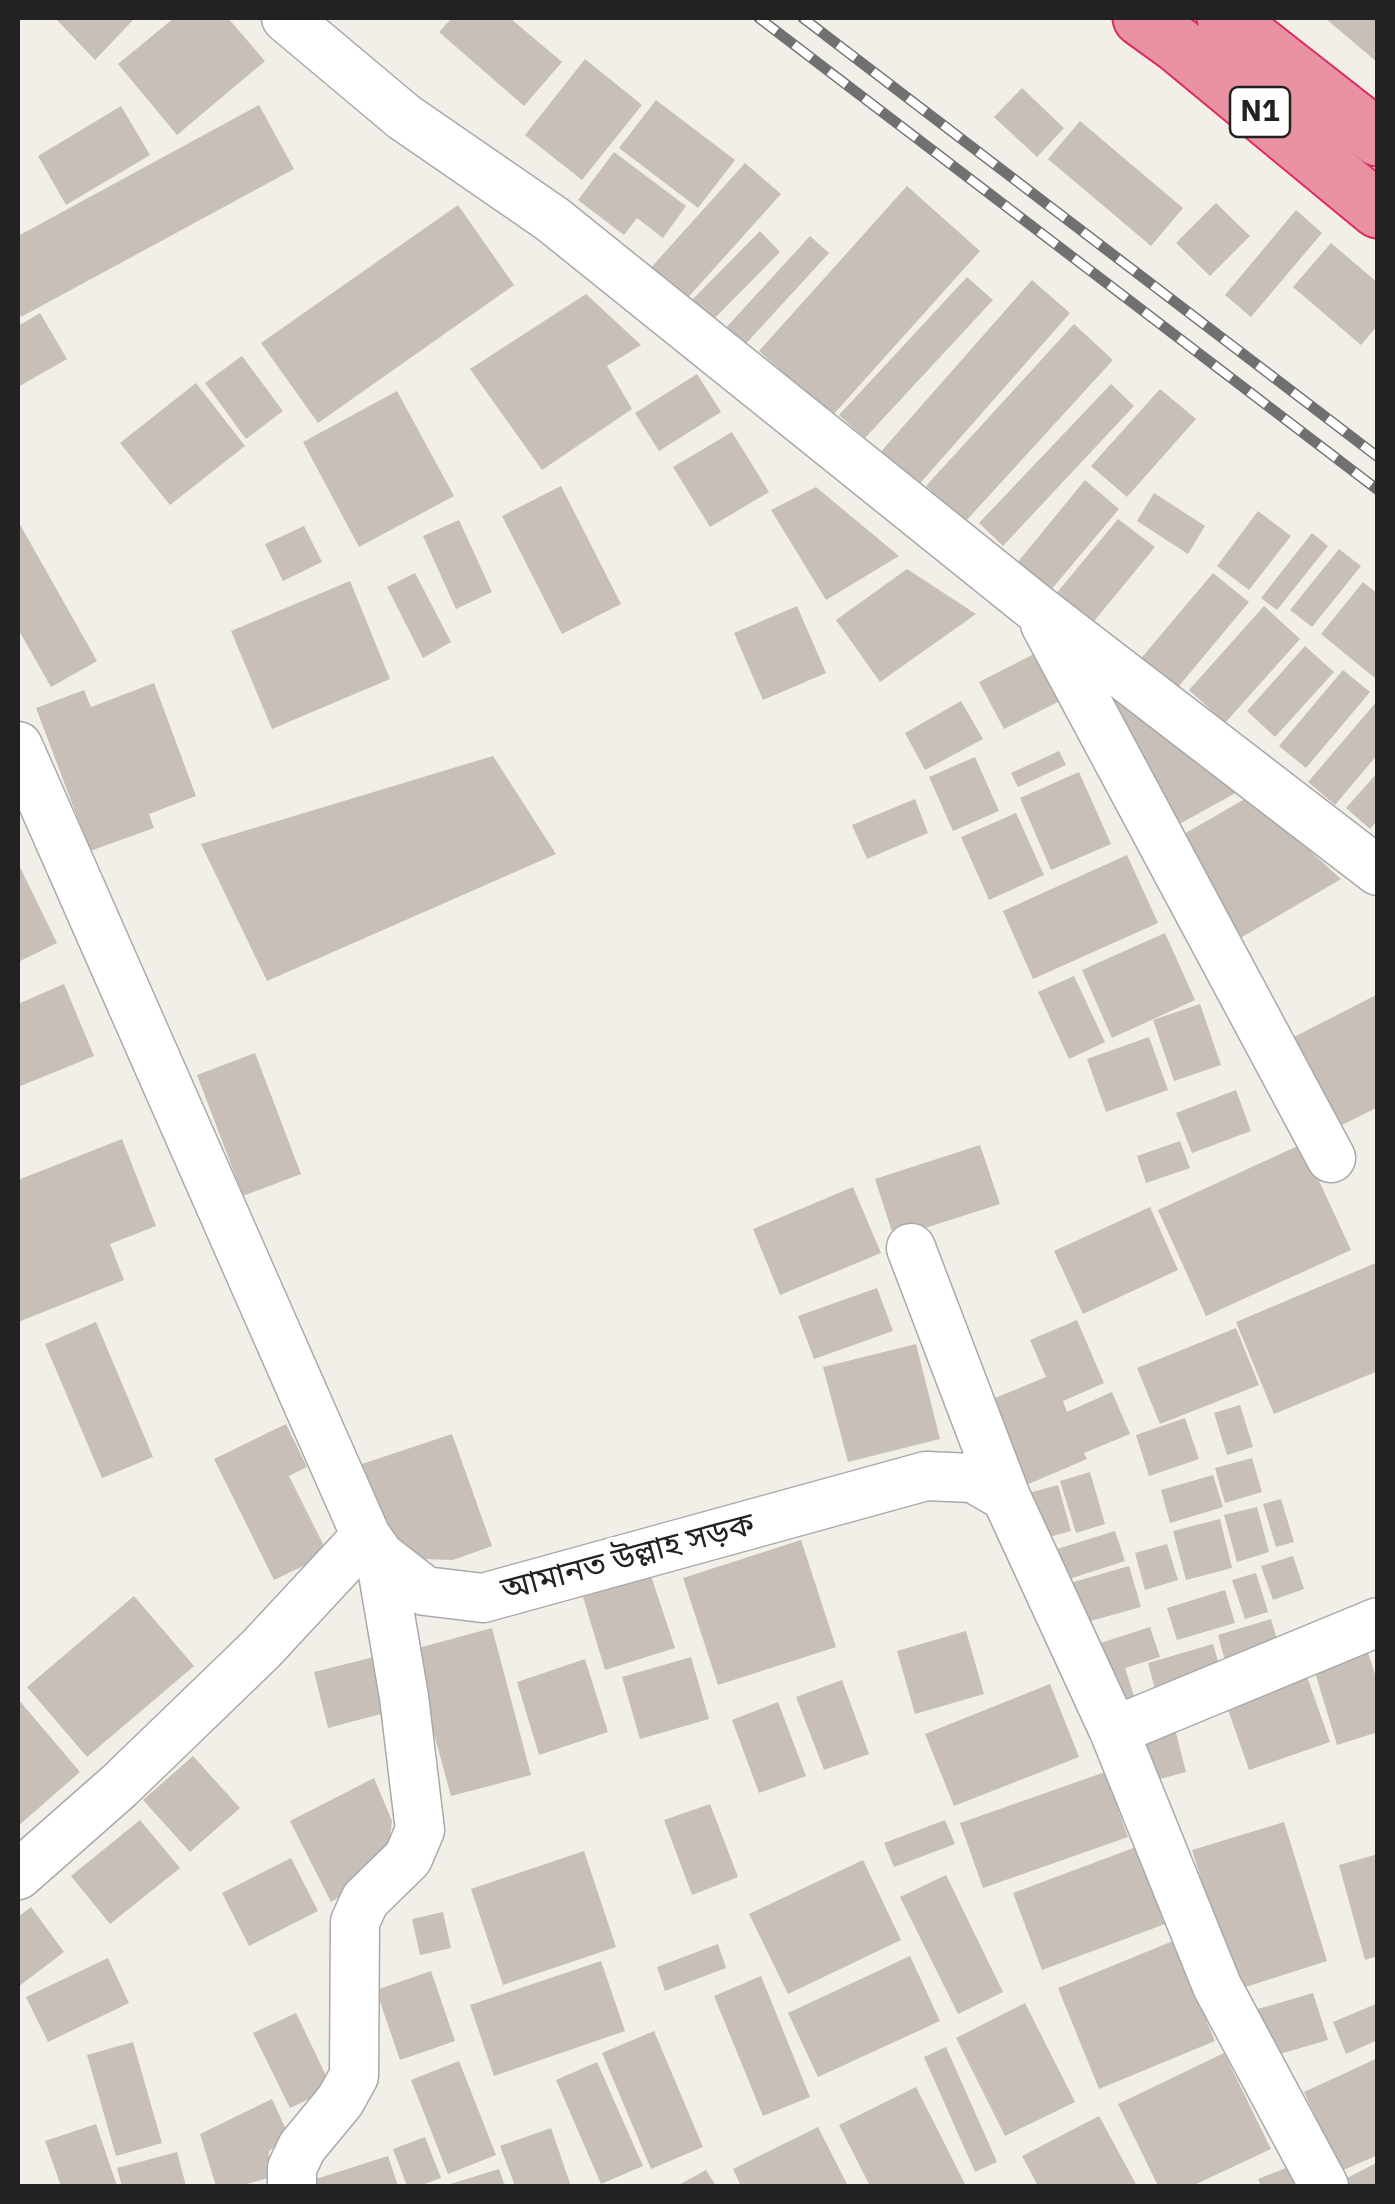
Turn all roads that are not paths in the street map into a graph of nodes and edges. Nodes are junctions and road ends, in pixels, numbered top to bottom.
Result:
1 (286, 18) edge
2 (1140, 18) edge
3 (1225, 18) edge
4 (1378, 138) edge
5 (1378, 210) edge
6 (1036, 608) junction
7 (18, 746) edge
8 (1378, 871) edge
9 (1331, 1158) dead end
10 (910, 1248) dead end
11 (1006, 1497) junction
12 (373, 1546) junction
13 (1378, 1622) edge
14 (1114, 1731) junction
15 (18, 1875) edge
16 (292, 2186) edge
17 (1324, 2186) edge

1 - 6 street
2 - 5 highway, N1
3 - 4 highway, N1
6 - 8 street
6 - 9 street
7 - 12 street, আমানত উল্লাহ সড়ক
10 - 11 street
11 - 12 street, আমানত উল্লাহ সড়ক
11 - 14 street
12 - 15 street
12 - 16 street
13 - 14 street
14 - 17 street

